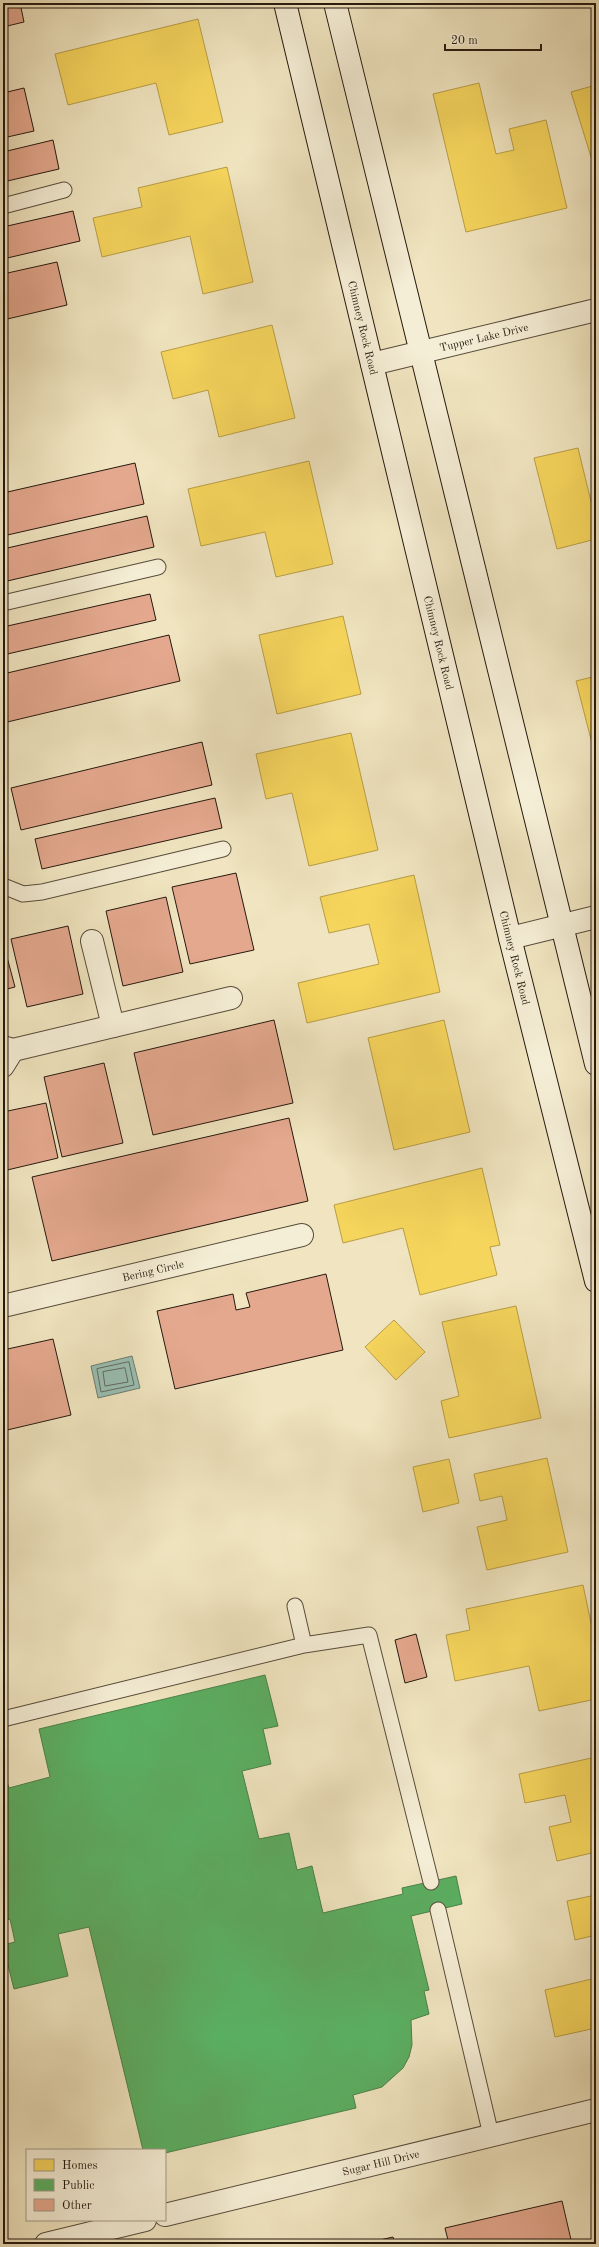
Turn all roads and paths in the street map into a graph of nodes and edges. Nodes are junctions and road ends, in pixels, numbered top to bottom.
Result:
1 (285, 3) edge
2 (335, 3) edge
3 (64, 190) dead end
4 (3, 206) edge
5 (596, 310) edge
6 (420, 352) junction
7 (372, 364) junction
8 (158, 567) dead end
9 (3, 603) edge
10 (223, 849) dead end
11 (3, 886) edge
12 (596, 917) edge
13 (562, 925) junction
14 (510, 938) junction
15 (92, 941) dead end
16 (231, 998) dead end
17 (113, 1026) junction
18 (6, 1054) edge
19 (596, 1064) edge
20 (302, 1235) dead end
21 (596, 1281) edge
22 (3, 1306) edge
23 (295, 1606) dead end
24 (304, 1645) junction
25 (3, 1719) edge
26 (431, 1882) dead end
27 (438, 1910) dead end
28 (596, 2110) edge
29 (491, 2135) junction
30 (166, 2215) edge
31 (141, 2221) edge
32 (46, 2244) edge

1 - 7 main road, Chimney Rock Road
2 - 6 main road
3 - 4 lane
5 - 6 main road, Tupper Lake Drive
6 - 7 main road, Tupper Lake Drive
6 - 13 main road
7 - 14 main road, Chimney Rock Road
8 - 9 lane
10 - 11 lane
12 - 13 main road
13 - 14 main road
13 - 19 main road
14 - 21 main road, Chimney Rock Road
15 - 17 main road
16 - 17 main road
17 - 18 main road
20 - 22 main road, Bering Circle
23 - 24 lane
24 - 25 lane
24 - 26 lane
27 - 29 lane
28 - 29 main road, Sugar Hill Drive
29 - 30 main road, Sugar Hill Drive
31 - 32 main road

